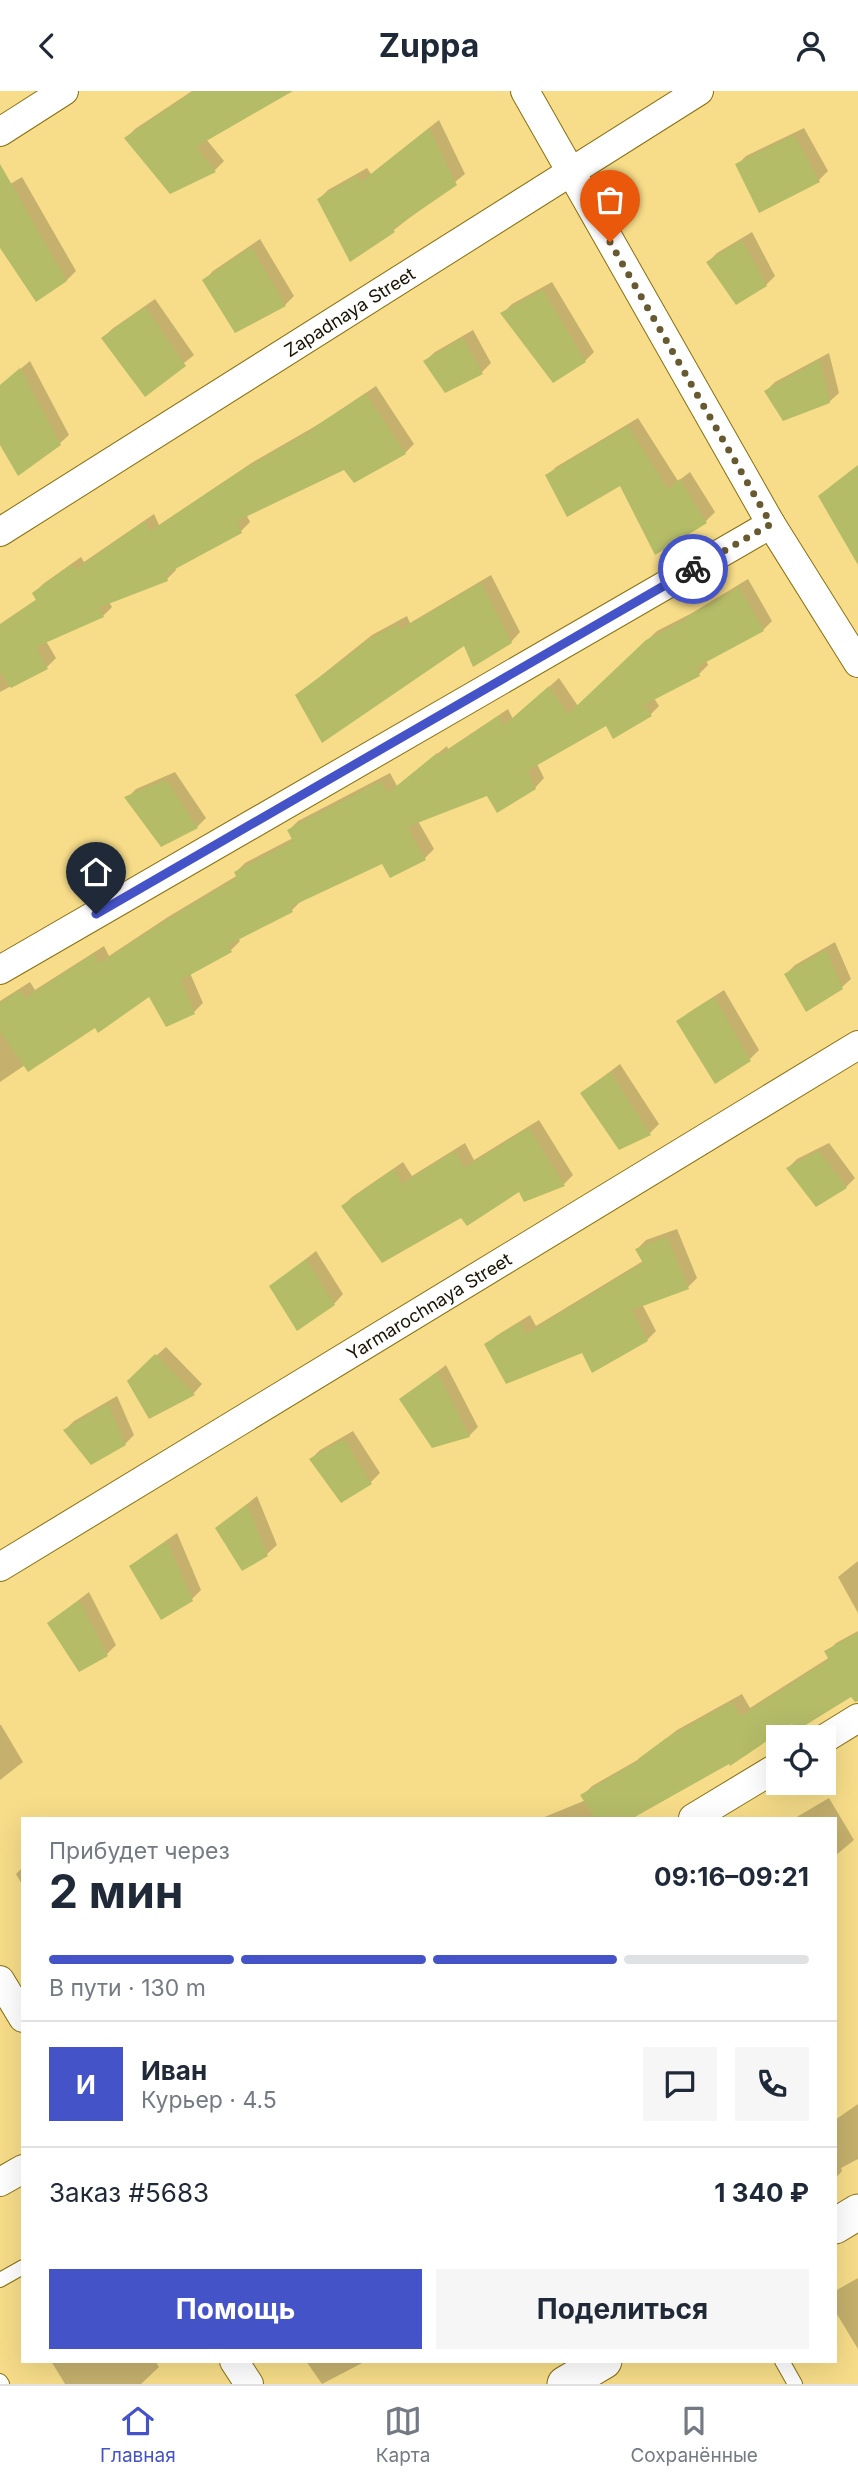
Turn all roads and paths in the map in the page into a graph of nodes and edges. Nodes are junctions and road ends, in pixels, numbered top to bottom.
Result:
1 (64, 91) edge
2 (525, 91) edge
3 (699, 91) edge
4 (0, 132) edge
5 (570, 171) junction
6 (771, 524) junction
7 (0, 532) edge
8 (858, 663) edge
9 (0, 970) edge
10 (858, 1045) edge
11 (0, 1567) edge
12 (858, 1719) edge
13 (836, 1732) edge
14 (766, 1774) edge
15 (695, 1817) edge
16 (0, 1980) edge
17 (21, 2015) edge
18 (21, 2170) edge
19 (0, 2182) edge
20 (858, 2212) edge
21 (837, 2225) edge
22 (21, 2268) edge
23 (0, 2280) edge
24 (235, 2363) edge
25 (601, 2363) edge
26 (783, 2363) edge
27 (249, 2384) edge
28 (565, 2384) edge
29 (795, 2384) edge

1 - 4 street
2 - 5 street
3 - 5 street, Zapadnaya Street
5 - 6 street
5 - 7 street, Zapadnaya Street
6 - 8 street
6 - 9 street
10 - 11 street, Yarmarochnaya Street
12 - 13 street
14 - 15 street
16 - 17 street
18 - 19 street
20 - 21 street
22 - 23 lane
24 - 27 street
25 - 28 street
26 - 29 lane

